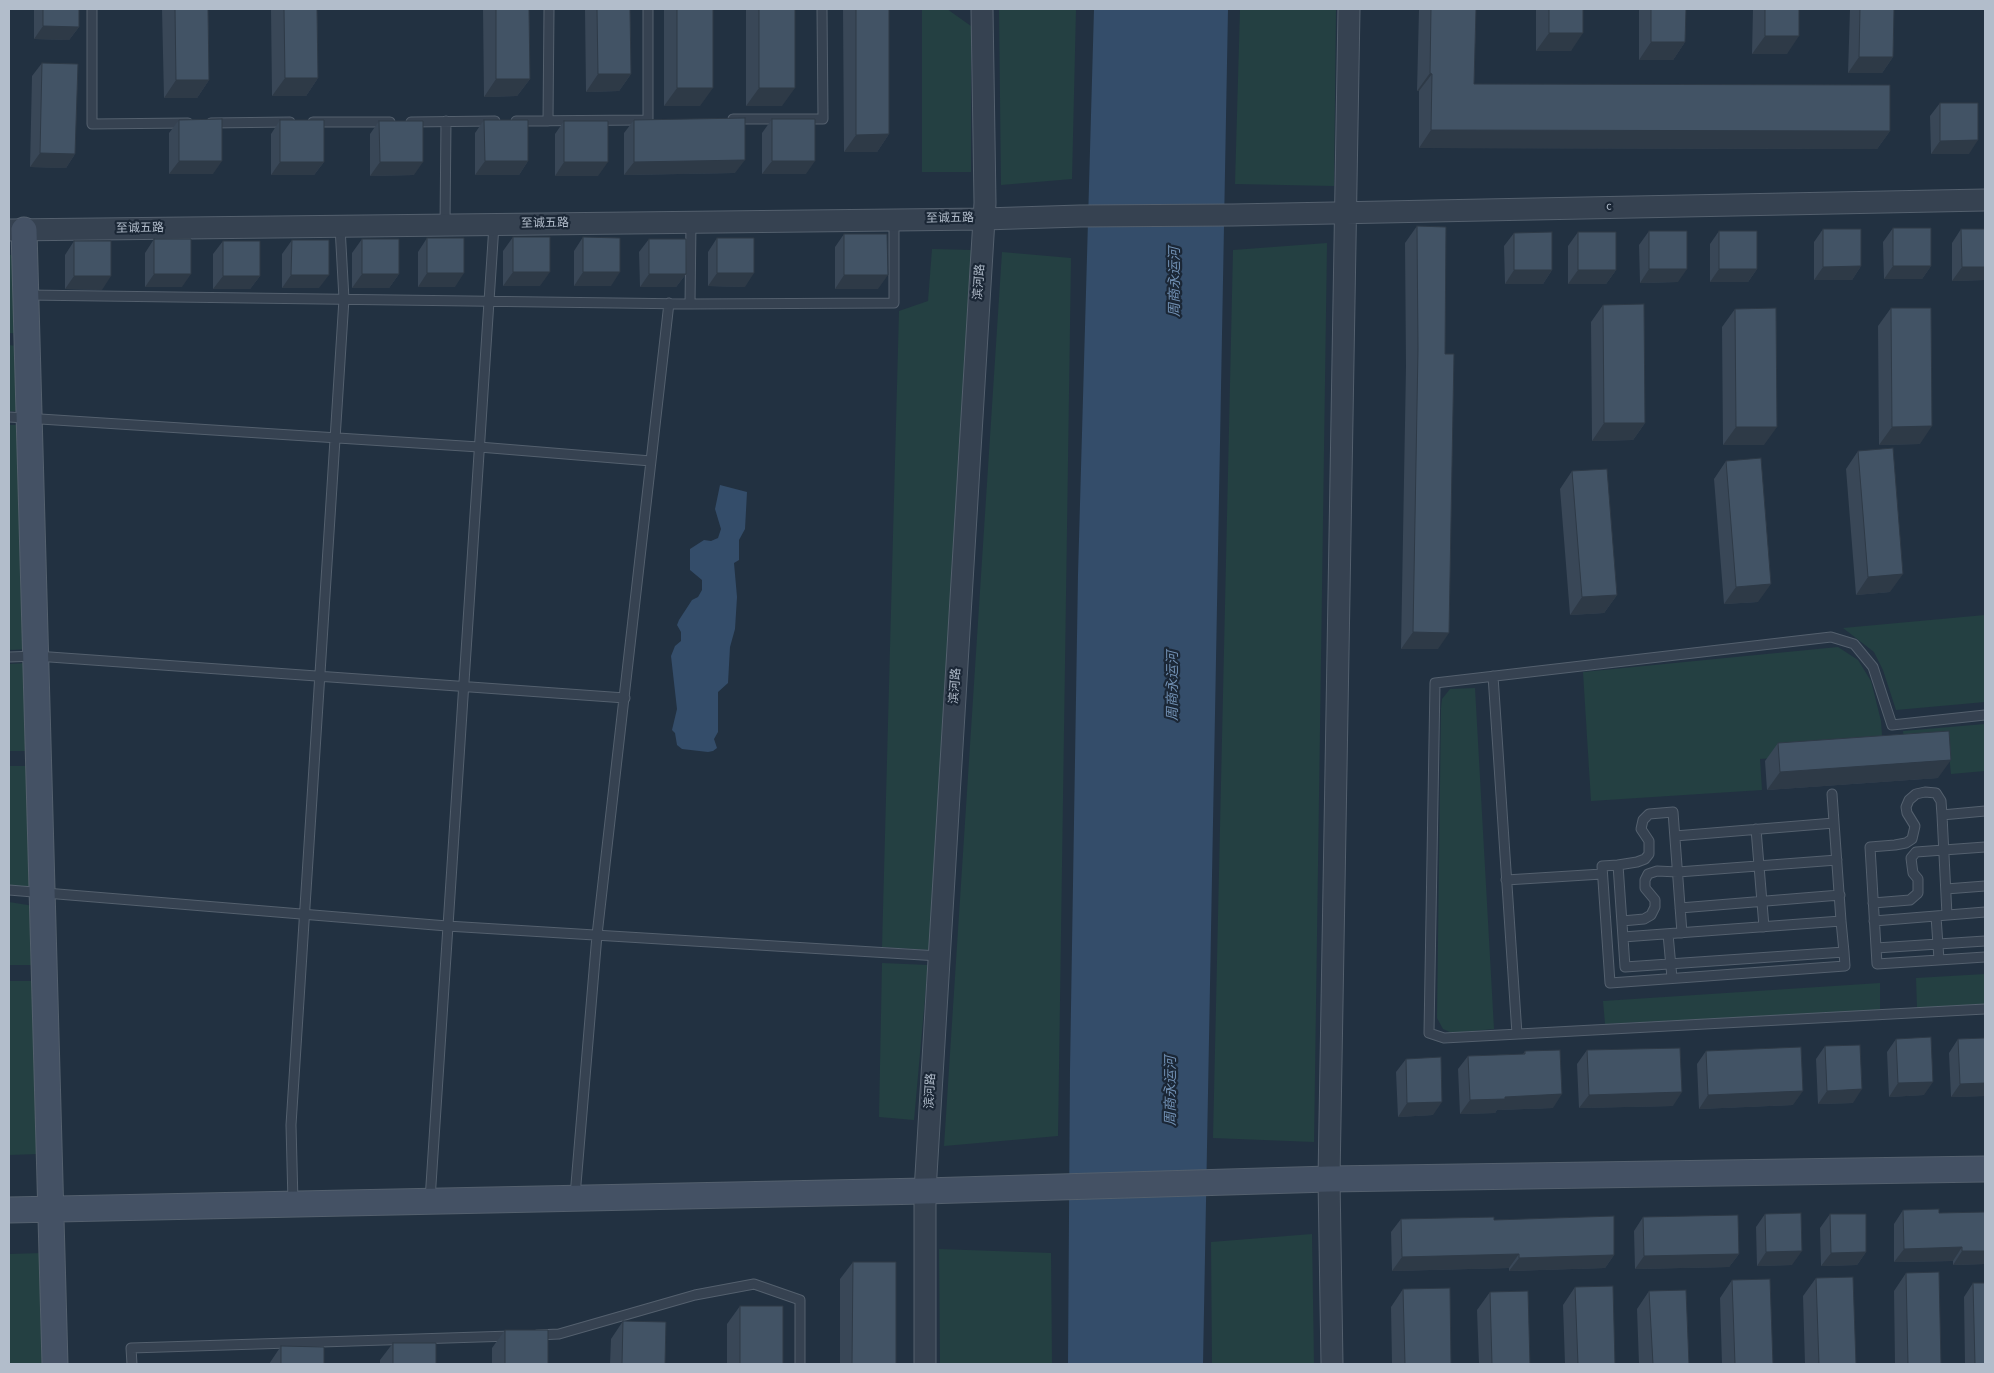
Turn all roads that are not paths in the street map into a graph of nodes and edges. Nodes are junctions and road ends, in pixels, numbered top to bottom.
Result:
1 (92, 9) edge
2 (548, 9) edge
3 (648, 9) edge
4 (822, 9) edge
5 (1349, 9) edge
6 (979, 10) edge
7 (726, 119) edge
8 (648, 120) junction
9 (658, 120) edge
10 (446, 121) junction
11 (548, 121) junction
12 (1985, 200) edge
13 (1345, 212) junction
14 (1233, 215) joint
15 (984, 219) junction
16 (894, 220) junction
17 (691, 222) junction
18 (494, 224) junction
19 (445, 225) junction
20 (340, 226) junction
21 (16, 230) edge
22 (26, 295) junction
23 (344, 299) junction
24 (489, 301) junction
25 (669, 303) junction
26 (690, 304) junction
27 (19, 418) edge
28 (335, 438) junction
29 (479, 447) junction
30 (651, 461) junction
31 (36, 656) junction
32 (9, 657) edge
33 (320, 676) junction
34 (1493, 676) junction
35 (463, 686) junction
36 (624, 698) junction
37 (1985, 715) edge
38 (1832, 794) dead end
39 (1985, 811) edge
40 (1942, 814) junction
41 (1834, 824) junction
42 (1756, 830) junction
43 (1675, 836) junction
44 (1985, 847) edge
45 (1944, 850) junction
46 (1837, 860) junction
47 (1618, 865) junction
48 (1759, 866) junction
49 (1678, 872) junction
50 (1602, 874) junction
51 (1506, 880) junction
52 (1985, 886) edge
53 (1946, 889) junction
54 (9, 890) edge
55 (43, 894) junction
56 (1840, 895) junction
57 (1762, 901) junction
58 (1873, 903) junction
59 (1680, 908) junction
60 (1985, 912) edge
61 (304, 914) junction
62 (1947, 915) junction
63 (1936, 916) junction
64 (1622, 920) junction
65 (1874, 920) junction
66 (1841, 921) junction
67 (447, 926) junction
68 (1764, 927) junction
69 (1682, 933) junction
70 (1668, 934) junction
71 (598, 935) junction
72 (1623, 937) junction
73 (1985, 940) edge
74 (1938, 944) junction
75 (1876, 948) junction
76 (1844, 952) junction
77 (939, 956) junction
78 (1985, 957) edge
79 (1939, 960) junction
80 (1670, 964) junction
81 (1672, 978) junction
82 (1985, 1009) edge
83 (1517, 1034) junction
84 (1985, 1169) edge
85 (1329, 1179) junction
86 (925, 1191) junction
87 (575, 1198) junction
88 (430, 1202) junction
89 (293, 1205) junction
90 (9, 1210) edge
91 (51, 1210) junction
92 (519, 1335) edge
93 (529, 1335) edge
94 (55, 1364) edge
95 (132, 1364) edge
96 (800, 1364) edge
97 (925, 1364) edge
98 (1332, 1364) edge

1 - 10 lane
2 - 11 lane
3 - 8 lane
4 - 7 lane
5 - 13 street
6 - 15 street, 滨河路
8 - 9 lane
8 - 11 lane
10 - 11 lane
10 - 19 lane
12 - 13 street, c
13 - 14 street, c
13 - 85 street
14 - 15 street, 至诚五路
15 - 16 street, 至诚五路
15 - 77 street, 滨河路
16 - 17 street, 至诚五路
16 - 26 lane
17 - 18 street, 至诚五路
17 - 26 lane
18 - 19 street, 至诚五路
18 - 24 lane
19 - 20 street, 至诚五路
20 - 21 street, 至诚五路
20 - 23 lane
21 - 22 main road
22 - 23 lane
22 - 27 main road
23 - 24 lane
23 - 28 lane
24 - 25 lane
24 - 29 lane
25 - 26 lane
25 - 30 lane
27 - 28 lane
27 - 31 main road
28 - 29 lane
28 - 33 lane
29 - 30 lane
29 - 35 lane
30 - 36 lane
31 - 32 lane
31 - 33 lane
31 - 55 main road
33 - 35 lane
33 - 61 lane
34 - 37 lane
34 - 51 lane
34 - 83 lane
35 - 36 lane
35 - 67 lane
36 - 71 lane
38 - 41 lane
39 - 40 lane
40 - 45 lane
40 - 58 lane
41 - 42 lane
41 - 46 lane
42 - 43 lane
42 - 48 lane
43 - 47 lane
43 - 49 lane
44 - 45 lane
45 - 53 lane
45 - 58 lane
46 - 48 lane
46 - 56 lane
47 - 50 lane
47 - 64 lane
48 - 49 lane
48 - 57 lane
49 - 59 lane
49 - 64 lane
50 - 51 lane
50 - 81 lane
51 - 83 lane
52 - 53 lane
53 - 62 lane
54 - 55 lane
55 - 61 lane
55 - 91 main road
56 - 57 lane
56 - 66 lane
57 - 59 lane
57 - 68 lane
58 - 65 lane
59 - 69 lane
60 - 62 lane
61 - 67 lane
61 - 89 lane
62 - 63 lane
63 - 65 lane
63 - 74 lane
64 - 72 lane
65 - 75 lane
66 - 68 lane
66 - 76 lane
67 - 71 lane
67 - 88 lane
68 - 69 lane
69 - 70 lane
70 - 72 lane
70 - 80 lane
71 - 77 lane
71 - 87 lane
72 - 80 lane
73 - 74 lane
74 - 75 lane
74 - 79 lane
75 - 79 lane
76 - 80 lane
76 - 81 lane
77 - 86 street, 滨河路
78 - 79 lane
80 - 81 lane
82 - 83 lane
84 - 85 main road
85 - 86 main road
85 - 98 street
86 - 87 main road
86 - 97 street, 滨河路
87 - 88 main road
88 - 89 main road
89 - 91 main road
90 - 91 main road
91 - 94 main road
92 - 95 lane
93 - 96 lane

